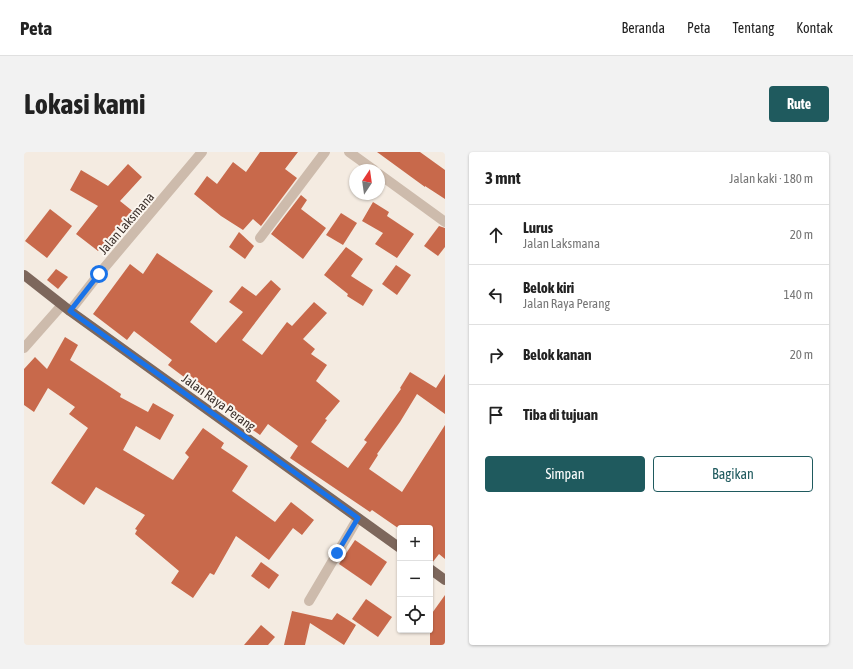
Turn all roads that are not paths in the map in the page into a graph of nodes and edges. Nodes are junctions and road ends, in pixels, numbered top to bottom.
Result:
1 (202, 152) edge
2 (325, 152) edge
3 (350, 152) edge
4 (366, 164) edge
5 (385, 178) edge
6 (445, 222) edge
7 (260, 238) dead end
8 (24, 275) edge
9 (66, 308) junction
10 (24, 348) edge
11 (358, 518) junction
12 (397, 546) edge
13 (433, 571) edge
14 (445, 580) edge
15 (309, 601) dead end

1 - 9 street, Jalan Laksmana
2 - 7 street
3 - 4 street
5 - 6 street
8 - 9 main road, Jalan Raya Perang
9 - 10 street, Jalan Laksmana
9 - 11 main road, Jalan Raya Perang
11 - 12 main road, Jalan Raya Perang
11 - 15 street
13 - 14 main road

